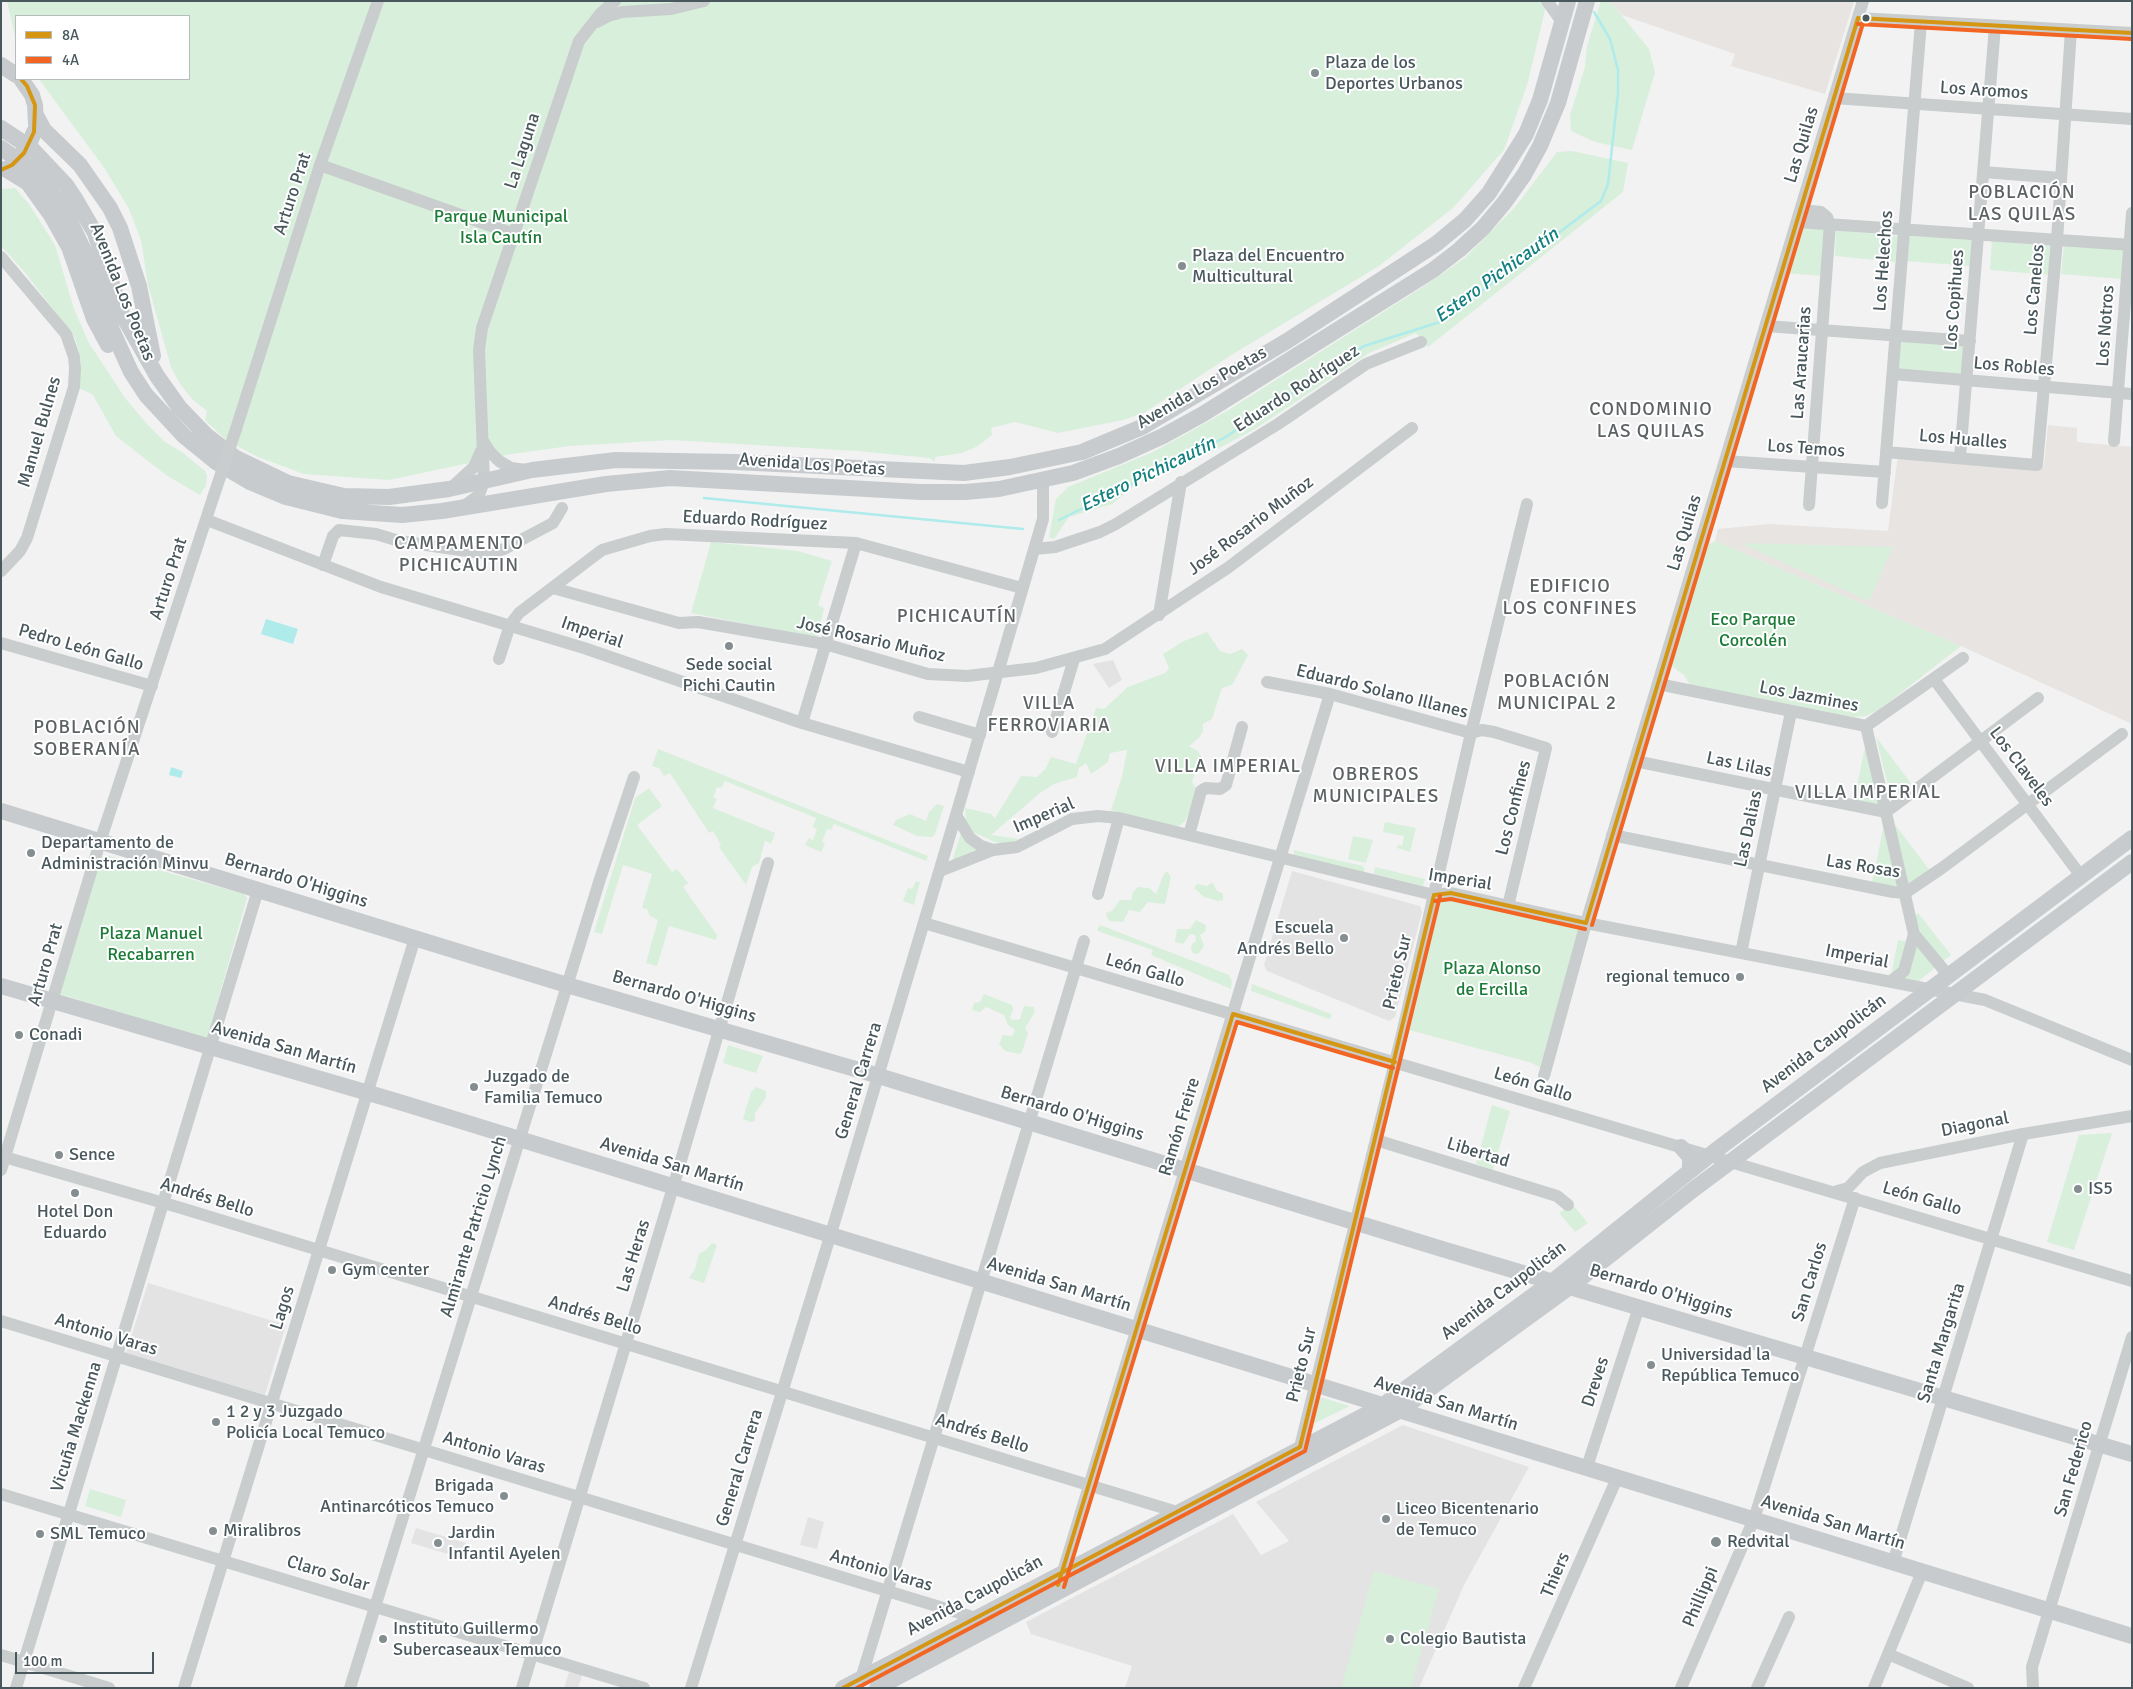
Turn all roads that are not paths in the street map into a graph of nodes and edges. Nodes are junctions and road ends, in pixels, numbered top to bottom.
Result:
1 (378, 1) edge
2 (615, 1) edge
3 (704, 1) edge
4 (1547, 1) edge
5 (1568, 1) edge
6 (1587, 1) edge
7 (1863, 1) edge
8 (1858, 18) junction
9 (1562, 22) junction
10 (1921, 22) junction
11 (593, 24) junction
12 (1995, 26) junction
13 (2071, 30) junction
14 (2132, 33) edge
15 (2, 65) edge
16 (15, 74) edge
17 (21, 80) edge
18 (1834, 98) junction
19 (1914, 104) junction
20 (1988, 109) junction
21 (2066, 114) junction
22 (2132, 119) edge
23 (35, 124) junction
24 (1, 128) edge
25 (1, 148) edge
26 (320, 165) junction
27 (6, 167) edge
28 (1983, 172) junction
29 (2061, 178) junction
30 (2132, 213) edge
31 (1799, 216) junction
32 (1830, 224) junction
33 (1904, 229) junction
34 (514, 234) junction
35 (1978, 234) junction
36 (2057, 240) junction
37 (2130, 245) edge
38 (1, 257) edge
39 (1766, 326) junction
40 (1822, 330) junction
41 (1896, 336) junction
42 (1970, 341) junction
43 (1421, 342) dead end
44 (1892, 374) junction
45 (157, 376) junction
46 (1966, 380) junction
47 (2044, 387) junction
48 (2118, 393) junction
49 (2132, 394) edge
50 (146, 395) junction
51 (1412, 428) dead end
52 (483, 441) junction
53 (2114, 441) dead end
54 (1082, 452) junction
55 (1886, 452) junction
56 (1960, 457) junction
57 (1725, 461) junction
58 (2038, 464) joint
59 (1812, 467) junction
60 (532, 470) junction
61 (1885, 472) junction
62 (484, 481) junction
63 (1043, 481) junction
64 (1181, 482) junction
65 (449, 489) junction
66 (1882, 503) dead end
67 (1527, 504) dead end
68 (1809, 505) dead end
69 (462, 507) junction
70 (562, 508) dead end
71 (206, 520) junction
72 (856, 543) junction
73 (1034, 549) junction
74 (323, 565) junction
75 (1, 571) edge
76 (553, 588) junction
77 (1022, 588) junction
78 (1159, 615) junction
79 (510, 625) junction
80 (1, 643) edge
81 (825, 644) junction
82 (499, 658) dead end
83 (1963, 658) dead end
84 (1074, 659) junction
85 (998, 673) junction
86 (1934, 679) junction
87 (1267, 682) dead end
88 (1658, 684) junction
89 (152, 686) junction
90 (1330, 694) junction
91 (2038, 698) dead end
92 (1791, 712) junction
93 (919, 717) dead end
94 (802, 723) junction
95 (1866, 726) junction
96 (1242, 727) dead end
97 (1052, 732) dead end
98 (1471, 733) junction
99 (2122, 734) dead end
100 (980, 735) junction
101 (1981, 742) junction
102 (1546, 748) joint
103 (1635, 761) junction
104 (969, 772) junction
105 (634, 777) dead end
106 (1775, 790) junction
107 (2028, 805) junction
108 (1, 811) edge
109 (1886, 812) junction
110 (956, 815) junction
111 (1119, 818) junction
112 (1189, 835) junction
113 (1612, 835) junction
114 (100, 842) junction
115 (2129, 844) edge
116 (993, 850) junction
117 (1281, 858) junction
118 (2132, 862) edge
119 (768, 863) dead end
120 (1759, 866) junction
121 (940, 871) junction
122 (2081, 876) junction
123 (258, 890) junction
124 (1905, 892) junction
125 (1098, 894) dead end
126 (1434, 895) junction
127 (1508, 906) junction
128 (924, 923) junction
129 (1586, 923) junction
130 (1914, 934) junction
131 (415, 938) junction
132 (1084, 941) dead end
133 (1742, 953) junction
134 (1076, 969) junction
135 (1948, 975) junction
136 (1977, 978) junction
137 (1891, 981) junction
138 (567, 985) junction
139 (1, 986) edge
140 (1929, 989) junction
141 (1956, 994) junction
142 (1985, 1000) junction
143 (53, 1002) junction
144 (1233, 1014) junction
145 (720, 1028) junction
146 (210, 1048) junction
147 (2132, 1060) edge
148 (1395, 1062) junction
149 (879, 1076) junction
150 (1544, 1076) dead end
151 (367, 1093) junction
152 (2132, 1116) edge
153 (1030, 1123) junction
154 (2023, 1134) junction
155 (519, 1139) junction
156 (1376, 1140) junction
157 (1681, 1147) junction
158 (1709, 1156) junction
159 (3, 1157) edge
160 (1730, 1162) junction
161 (1, 1170) edge
162 (1186, 1170) junction
163 (1690, 1171) junction
164 (673, 1187) junction
165 (1834, 1192) junction
166 (1855, 1198) junction
167 (163, 1203) junction
168 (1568, 1205) dead end
169 (1356, 1221) junction
170 (830, 1235) junction
171 (1992, 1238) junction
172 (319, 1250) junction
173 (1553, 1281) junction
174 (2132, 1281) edge
175 (981, 1282) junction
176 (1571, 1286) junction
177 (471, 1297) junction
178 (1638, 1307) junction
179 (1, 1321) edge
180 (1137, 1330) junction
181 (2132, 1337) edge
182 (626, 1344) junction
183 (117, 1356) junction
184 (1805, 1356) junction
185 (1316, 1385) junction
186 (782, 1392) junction
187 (1943, 1398) junction
188 (272, 1404) junction
189 (1382, 1406) junction
190 (1399, 1411) junction
191 (934, 1438) junction
192 (2099, 1444) junction
193 (1300, 1447) junction
194 (423, 1450) junction
195 (2132, 1454) edge
196 (1587, 1467) junction
197 (1618, 1476) junction
198 (1089, 1485) junction
199 (1, 1494) edge
200 (579, 1497) junction
201 (1177, 1512) junction
202 (69, 1514) junction
203 (1754, 1519) junction
204 (734, 1544) junction
205 (224, 1560) junction
206 (1893, 1563) junction
207 (1063, 1571) junction
208 (1922, 1572) junction
209 (887, 1591) junction
210 (1052, 1594) junction
211 (375, 1606) junction
212 (2050, 1611) junction
213 (1789, 1617) dead end
214 (976, 1618) junction
215 (2132, 1636) edge
216 (532, 1654) junction
217 (1888, 1654) junction
218 (1, 1655) edge
219 (24, 1662) junction
220 (861, 1683) edge
221 (1682, 1687) edge
222 (16, 1688) edge
223 (109, 1688) edge
224 (184, 1688) edge
225 (350, 1688) edge
226 (522, 1688) edge
227 (644, 1688) edge
228 (690, 1688) edge
229 (843, 1688) edge
230 (877, 1688) edge
231 (1524, 1688) edge
232 (1757, 1688) edge
233 (1874, 1688) edge
234 (1968, 1688) edge
235 (2033, 1688) edge

1 - 26 street, Arturo Prat
2 - 11 street, La Laguna
3 - 11 street, La Laguna
4 - 9 street
5 - 9 main road, Avenida Los Poetas
6 - 63 main road, Avenida Los Poetas
7 - 8 street, Las Quilas
8 - 10 street
8 - 18 street, Las Quilas
9 - 54 main road, Avenida Los Poetas
10 - 12 street
10 - 19 street, Los Helechos
11 - 34 street, La Laguna
12 - 13 street
12 - 20 street, Los Copihues
13 - 14 street
13 - 21 street, Los Canelos
15 - 16 main road
17 - 23 main road
18 - 19 street, Los Aromos
18 - 31 street, Las Quilas
19 - 20 street, Los Aromos
19 - 33 street, Los Helechos
20 - 21 street, Los Aromos
20 - 28 street, Los Copihues
21 - 22 street, Los Aromos
21 - 29 street, Los Canelos
23 - 27 main road, bridge
23 - 45 main road
24 - 45 main road, Avenida Los Poetas
25 - 50 main road, Avenida Los Poetas
26 - 34 street
26 - 71 street, Arturo Prat, bridge
27 - 50 main road
28 - 29 street
28 - 35 street, Los Copihues
29 - 36 street, Los Canelos
30 - 37 street, Los Notros
31 - 32 street
31 - 39 street, Las Quilas
32 - 33 street
32 - 40 street, Las Araucarias
33 - 35 street
33 - 41 street, Los Helechos
34 - 52 street, La Laguna
35 - 36 street
35 - 42 street, Los Copihues
36 - 37 street
36 - 47 street, Los Canelos
37 - 48 street, Los Notros
38 - 75 street, Manuel Bulnes
39 - 40 street
39 - 57 street, Las Quilas
40 - 41 street
40 - 59 street, Las Araucarias
41 - 42 street
41 - 44 street, Los Helechos
42 - 46 street, Los Copihues
43 - 64 street, Eduardo Rodríguez
44 - 46 street, Los Robles
44 - 55 street, Los Helechos
45 - 65 main road, Avenida Los Poetas
46 - 47 street, Los Robles
46 - 56 street, Los Copihues
47 - 48 street, Los Robles
47 - 58 street, Los Canelos
48 - 49 street, Los Robles
48 - 53 street, Los Notros
50 - 69 main road, Avenida Los Poetas
51 - 78 street, José Rosario Muñoz
52 - 60 street
52 - 62 street, La Laguna
52 - 65 street
54 - 60 main road, Avenida Los Poetas
54 - 63 main road
55 - 56 street, Los Hualles
55 - 61 street, Los Helechos
56 - 58 street, Los Hualles
57 - 59 street, Los Temos
57 - 88 street, Las Quilas
59 - 61 street, Los Temos
59 - 68 street, Las Araucarias
60 - 62 main road, Avenida Los Poetas
61 - 66 street, Los Helechos
62 - 65 main road, Avenida Los Poetas
62 - 69 street
63 - 69 main road, Avenida Los Poetas
63 - 73 street, General Carrera
64 - 73 street, Eduardo Rodríguez
64 - 78 street
67 - 98 street, Prieto Sur
70 - 74 street
71 - 74 street, Imperial
71 - 89 street, Arturo Prat
72 - 76 street, Eduardo Rodríguez
72 - 77 street, Eduardo Rodríguez
72 - 81 street
73 - 77 street, General Carrera
74 - 79 street, Imperial
76 - 79 street, Eduardo Rodríguez
76 - 81 street, José Rosario Muñoz
77 - 85 street, General Carrera
78 - 84 street, José Rosario Muñoz
79 - 82 street
79 - 94 street, Imperial
80 - 89 street, Pedro León Gallo
81 - 85 street, José Rosario Muñoz
81 - 94 street
83 - 86 street, Los Jazmines
84 - 85 street, José Rosario Muñoz
84 - 97 street
85 - 100 street, General Carrera
86 - 95 street, Los Jazmines
86 - 101 street, Los Claveles
87 - 90 street, Eduardo Solano Illanes
88 - 92 street, Los Jazmines
88 - 103 street, Las Quilas
89 - 114 street, Arturo Prat
90 - 98 street, Eduardo Solano Illanes
90 - 117 street, Ramón Freire
91 - 101 street
92 - 95 street, Los Jazmines
92 - 106 street, Las Dalias
93 - 100 street
94 - 104 street, Imperial
95 - 109 street
96 - 112 street
98 - 102 street, Eduardo Solano Illanes
98 - 126 street, Prieto Sur
99 - 107 street, Las Rosas
100 - 104 street, General Carrera
101 - 107 street, Los Claveles
101 - 109 street
102 - 127 street, Los Confines
103 - 106 street, Las Lilas
103 - 113 street, Las Quilas
104 - 110 street, General Carrera
105 - 138 street, Almirante Patricio Lynch
106 - 109 street, Las Lilas
106 - 120 street, Las Dalias
107 - 122 street, Los Claveles
107 - 124 street, Las Rosas
108 - 114 main road, Bernardo O'Higgins
109 - 124 street
110 - 116 street
110 - 121 street, General Carrera
111 - 112 street, Imperial
111 - 116 street, Imperial
111 - 125 street
112 - 117 street, Imperial
113 - 120 street, Las Rosas
113 - 129 street, Las Quilas
114 - 123 main road, Bernardo O'Higgins
114 - 143 street, Arturo Prat
115 - 122 main road, Avenida Caupolicán
116 - 121 street, Imperial
117 - 126 street, Imperial
117 - 144 street, Ramón Freire
118 - 136 main road, Avenida Caupolicán
119 - 145 street, Las Heras
120 - 124 street, Las Rosas
120 - 133 street, Las Dalias
121 - 128 street, General Carrera
122 - 135 main road, Avenida Caupolicán
123 - 131 main road, Bernardo O'Higgins
123 - 146 street, Vicuña Mackenna
124 - 130 street
126 - 127 street, Imperial
126 - 148 street, Prieto Sur
127 - 129 street, Imperial
128 - 134 street, León Gallo
128 - 149 street, General Carrera
129 - 133 street, Imperial
129 - 150 street, Las Quilas
130 - 135 street
130 - 137 street
131 - 138 main road, Bernardo O'Higgins
131 - 151 street, Lagos
132 - 134 street
133 - 137 street, Imperial
134 - 144 street, León Gallo
134 - 153 street
135 - 140 main road, Avenida Caupolicán
136 - 141 main road, Avenida Caupolicán
136 - 142 street
137 - 140 street, Imperial
138 - 145 main road, Bernardo O'Higgins
138 - 155 street, Almirante Patricio Lynch
139 - 143 main road, Avenida San Martín
140 - 141 street, Imperial
140 - 158 main road, Avenida Caupolicán
141 - 142 street, Imperial
141 - 160 main road, Avenida Caupolicán
142 - 147 street, Imperial
143 - 146 main road, Avenida San Martín
143 - 159 street, Arturo Prat
144 - 148 street, León Gallo
144 - 162 street, Ramón Freire
145 - 149 main road, Bernardo O'Higgins
145 - 164 street, Las Heras
146 - 151 main road, Avenida San Martín
146 - 167 street, Vicuña Mackenna
148 - 156 street, Prieto Sur
148 - 157 street, León Gallo
149 - 153 main road, Bernardo O'Higgins
149 - 170 street, General Carrera
151 - 155 main road, Avenida San Martín
151 - 172 street, Lagos
152 - 154 street, Diagonal
153 - 162 main road, Bernardo O'Higgins
153 - 175 street
154 - 165 street, Diagonal
154 - 171 street, Santa Margarita
155 - 164 main road, Avenida San Martín
155 - 177 street, Almirante Patricio Lynch
156 - 168 street, Libertad
156 - 169 street, Prieto Sur
157 - 158 street, León Gallo
157 - 163 main road
158 - 160 street, León Gallo
158 - 163 main road, Avenida Caupolicán
159 - 161 street, Arturo Prat
159 - 167 street, Andrés Bello
160 - 165 street, León Gallo
160 - 176 main road, Avenida Caupolicán
162 - 169 main road, Bernardo O'Higgins
162 - 180 street, Ramón Freire
163 - 173 main road, Avenida Caupolicán
164 - 170 main road, Avenida San Martín
164 - 182 street, Las Heras
165 - 166 street, León Gallo
166 - 171 street, León Gallo
166 - 184 street, San Carlos
167 - 172 street, Andrés Bello
167 - 183 street, Vicuña Mackenna
169 - 173 main road, Bernardo O'Higgins
169 - 185 street, Prieto Sur
170 - 175 main road, Avenida San Martín
170 - 186 street, General Carrera
171 - 174 street, León Gallo
171 - 187 street, Santa Margarita
172 - 177 street, Andrés Bello
172 - 188 street, Lagos
173 - 176 main road, Bernardo O'Higgins
173 - 189 main road, Avenida Caupolicán
175 - 180 main road, Avenida San Martín
175 - 191 street
176 - 178 main road, Bernardo O'Higgins
176 - 190 main road, Avenida Caupolicán
177 - 182 street, Andrés Bello
177 - 194 street, Almirante Patricio Lynch
178 - 184 main road, Bernardo O'Higgins
178 - 196 street, Dreves
179 - 183 street, Antonio Varas
180 - 185 main road, Avenida San Martín
180 - 198 street, Ramón Freire
181 - 192 street, San Federico
182 - 186 street, Andrés Bello
182 - 200 street, Las Heras
183 - 188 street, Antonio Varas
183 - 202 street, Vicuña Mackenna
184 - 187 main road, Bernardo O'Higgins
184 - 203 street, San Carlos
185 - 189 main road, Avenida San Martín
185 - 193 street, Prieto Sur
186 - 191 street, Andrés Bello
186 - 204 street, General Carrera
187 - 192 main road, Bernardo O'Higgins
187 - 206 street, Santa Margarita
188 - 194 street, Antonio Varas
188 - 205 street, Lagos
189 - 190 main road, Avenida San Martín
189 - 193 main road, Avenida Caupolicán
190 - 196 main road, Avenida San Martín
190 - 210 main road, Avenida Caupolicán
191 - 198 street, Andrés Bello
191 - 209 street
192 - 195 main road, Bernardo O'Higgins
192 - 212 street, San Federico
193 - 201 main road, Avenida Caupolicán
194 - 200 street, Antonio Varas
194 - 211 street, Almirante Patricio Lynch
196 - 197 main road, Avenida San Martín
197 - 203 main road, Avenida San Martín
197 - 231 street, Thiers
198 - 201 street, Andrés Bello
198 - 207 street, Ramón Freire
199 - 202 street, Claro Solar
200 - 204 street, Antonio Varas
200 - 216 street, Las Heras
201 - 207 main road, Avenida Caupolicán
202 - 205 street, Claro Solar
202 - 219 street, Vicuña Mackenna
203 - 206 main road, Avenida San Martín
203 - 221 street, Phillippi
204 - 209 street, Antonio Varas
204 - 228 street, General Carrera
205 - 211 street, Claro Solar
205 - 224 street, Lagos
206 - 208 main road, Avenida San Martín
207 - 210 street, Ramón Freire
207 - 214 main road, Avenida Caupolicán
208 - 212 main road, Avenida San Martín
208 - 217 street
209 - 214 street, Antonio Varas
209 - 220 street
210 - 230 main road, Avenida Caupolicán
211 - 216 street, Claro Solar
211 - 225 street, Almirante Patricio Lynch
212 - 215 main road, Avenida San Martín
212 - 235 street, San Federico
213 - 232 street
214 - 220 main road, Avenida Caupolicán
216 - 226 street, Las Heras
216 - 227 street, Claro Solar
217 - 233 street
217 - 234 street
218 - 219 street
219 - 222 street, Vicuña Mackenna
219 - 223 street
220 - 229 main road

